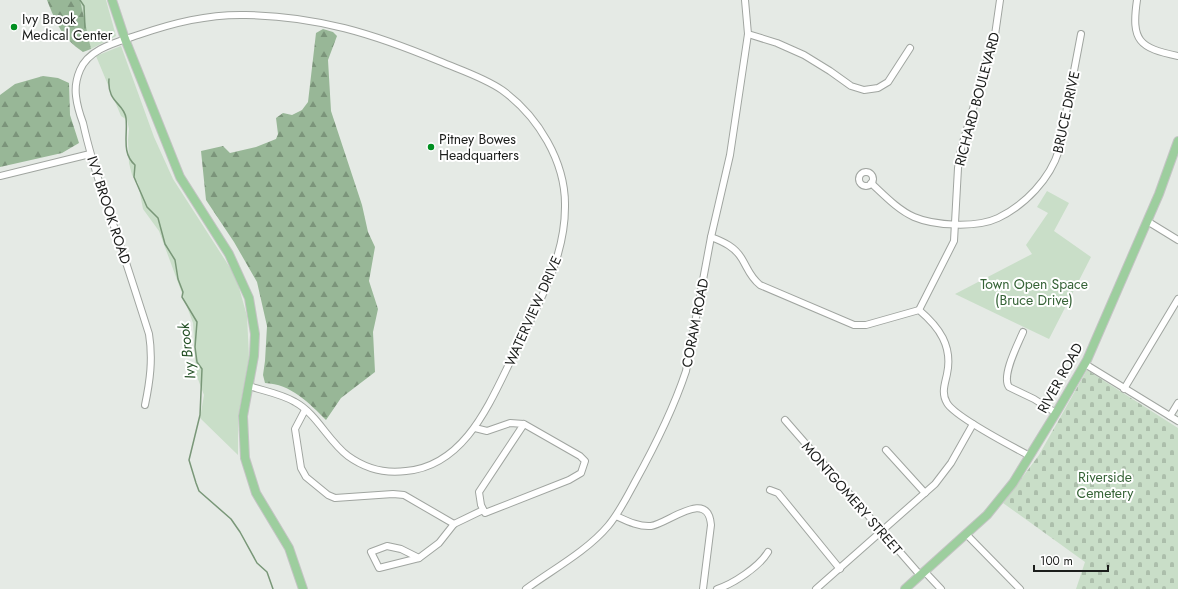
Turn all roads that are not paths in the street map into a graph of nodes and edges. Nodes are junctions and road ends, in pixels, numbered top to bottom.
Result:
1 (112, 0) edge
2 (1000, 0) edge
3 (1137, 0) edge
4 (746, 1) edge
5 (748, 34) junction
6 (1081, 34) dead end
7 (125, 39) junction
8 (910, 48) dead end
9 (1178, 56) edge
10 (1178, 141) edge
11 (90, 154) junction
12 (0, 176) edge
13 (871, 183) dead end
14 (1147, 222) junction
15 (955, 224) junction
16 (711, 237) junction
17 (1178, 240) edge
18 (1178, 299) edge
19 (919, 310) junction
20 (1023, 332) dead end
21 (1085, 364) junction
22 (249, 386) junction
23 (1124, 388) junction
24 (1178, 403) edge
25 (145, 405) dead end
26 (305, 410) junction
27 (1056, 413) junction
28 (1170, 416) junction
29 (785, 420) dead end
30 (1178, 421) edge
31 (524, 424) junction
32 (974, 424) junction
33 (475, 428) junction
34 (886, 450) dead end
35 (1030, 456) junction
36 (770, 490) dead end
37 (925, 493) junction
38 (483, 510) junction
39 (616, 516) junction
40 (454, 524) junction
41 (882, 532) junction
42 (967, 535) junction
43 (768, 552) dead end
44 (419, 558) junction
45 (840, 569) junction
46 (923, 574) junction
47 (303, 589) edge
48 (526, 589) edge
49 (703, 589) edge
50 (717, 589) edge
51 (816, 589) edge
52 (905, 589) edge
53 (941, 589) edge
54 (1020, 589) edge

1 - 7 main road
2 - 15 street, RICHARD BOULEVARD
3 - 9 street
4 - 5 street, CORAM ROAD
5 - 8 street
5 - 16 street, CORAM ROAD
6 - 15 street, BRUCE DRIVE
7 - 11 street, IVY BROOK ROAD
7 - 22 main road
7 - 33 street, WATERVIEW DRIVE
10 - 14 main road, RIVER ROAD
11 - 12 street
11 - 25 street, IVY BROOK ROAD
13 - 15 street, BRUCE DRIVE
14 - 17 street
14 - 21 main road, RIVER ROAD
15 - 19 street, RICHARD BOULEVARD
16 - 19 street
16 - 39 street, CORAM ROAD
18 - 23 street
19 - 32 street
20 - 27 street
21 - 23 street
21 - 27 main road, RIVER ROAD
22 - 26 street, WATERVIEW DRIVE
22 - 47 main road
23 - 28 street
24 - 28 street
26 - 33 street, WATERVIEW DRIVE
26 - 40 street
27 - 35 main road, RIVER ROAD
28 - 30 street
29 - 41 street, MONTGOMERY STREET
31 - 33 street
31 - 38 street
31 - 38 street
32 - 35 street
32 - 37 street
34 - 37 street
35 - 42 main road, RIVER ROAD
36 - 45 street
37 - 41 street
38 - 40 street
39 - 48 street, CORAM ROAD
39 - 49 street
40 - 44 street
41 - 45 street
41 - 46 street, MONTGOMERY STREET
42 - 46 main road, RIVER ROAD
42 - 54 street
43 - 50 street
44 - 44 street
45 - 51 street
46 - 52 main road, RIVER ROAD
46 - 53 street, MONTGOMERY STREET

